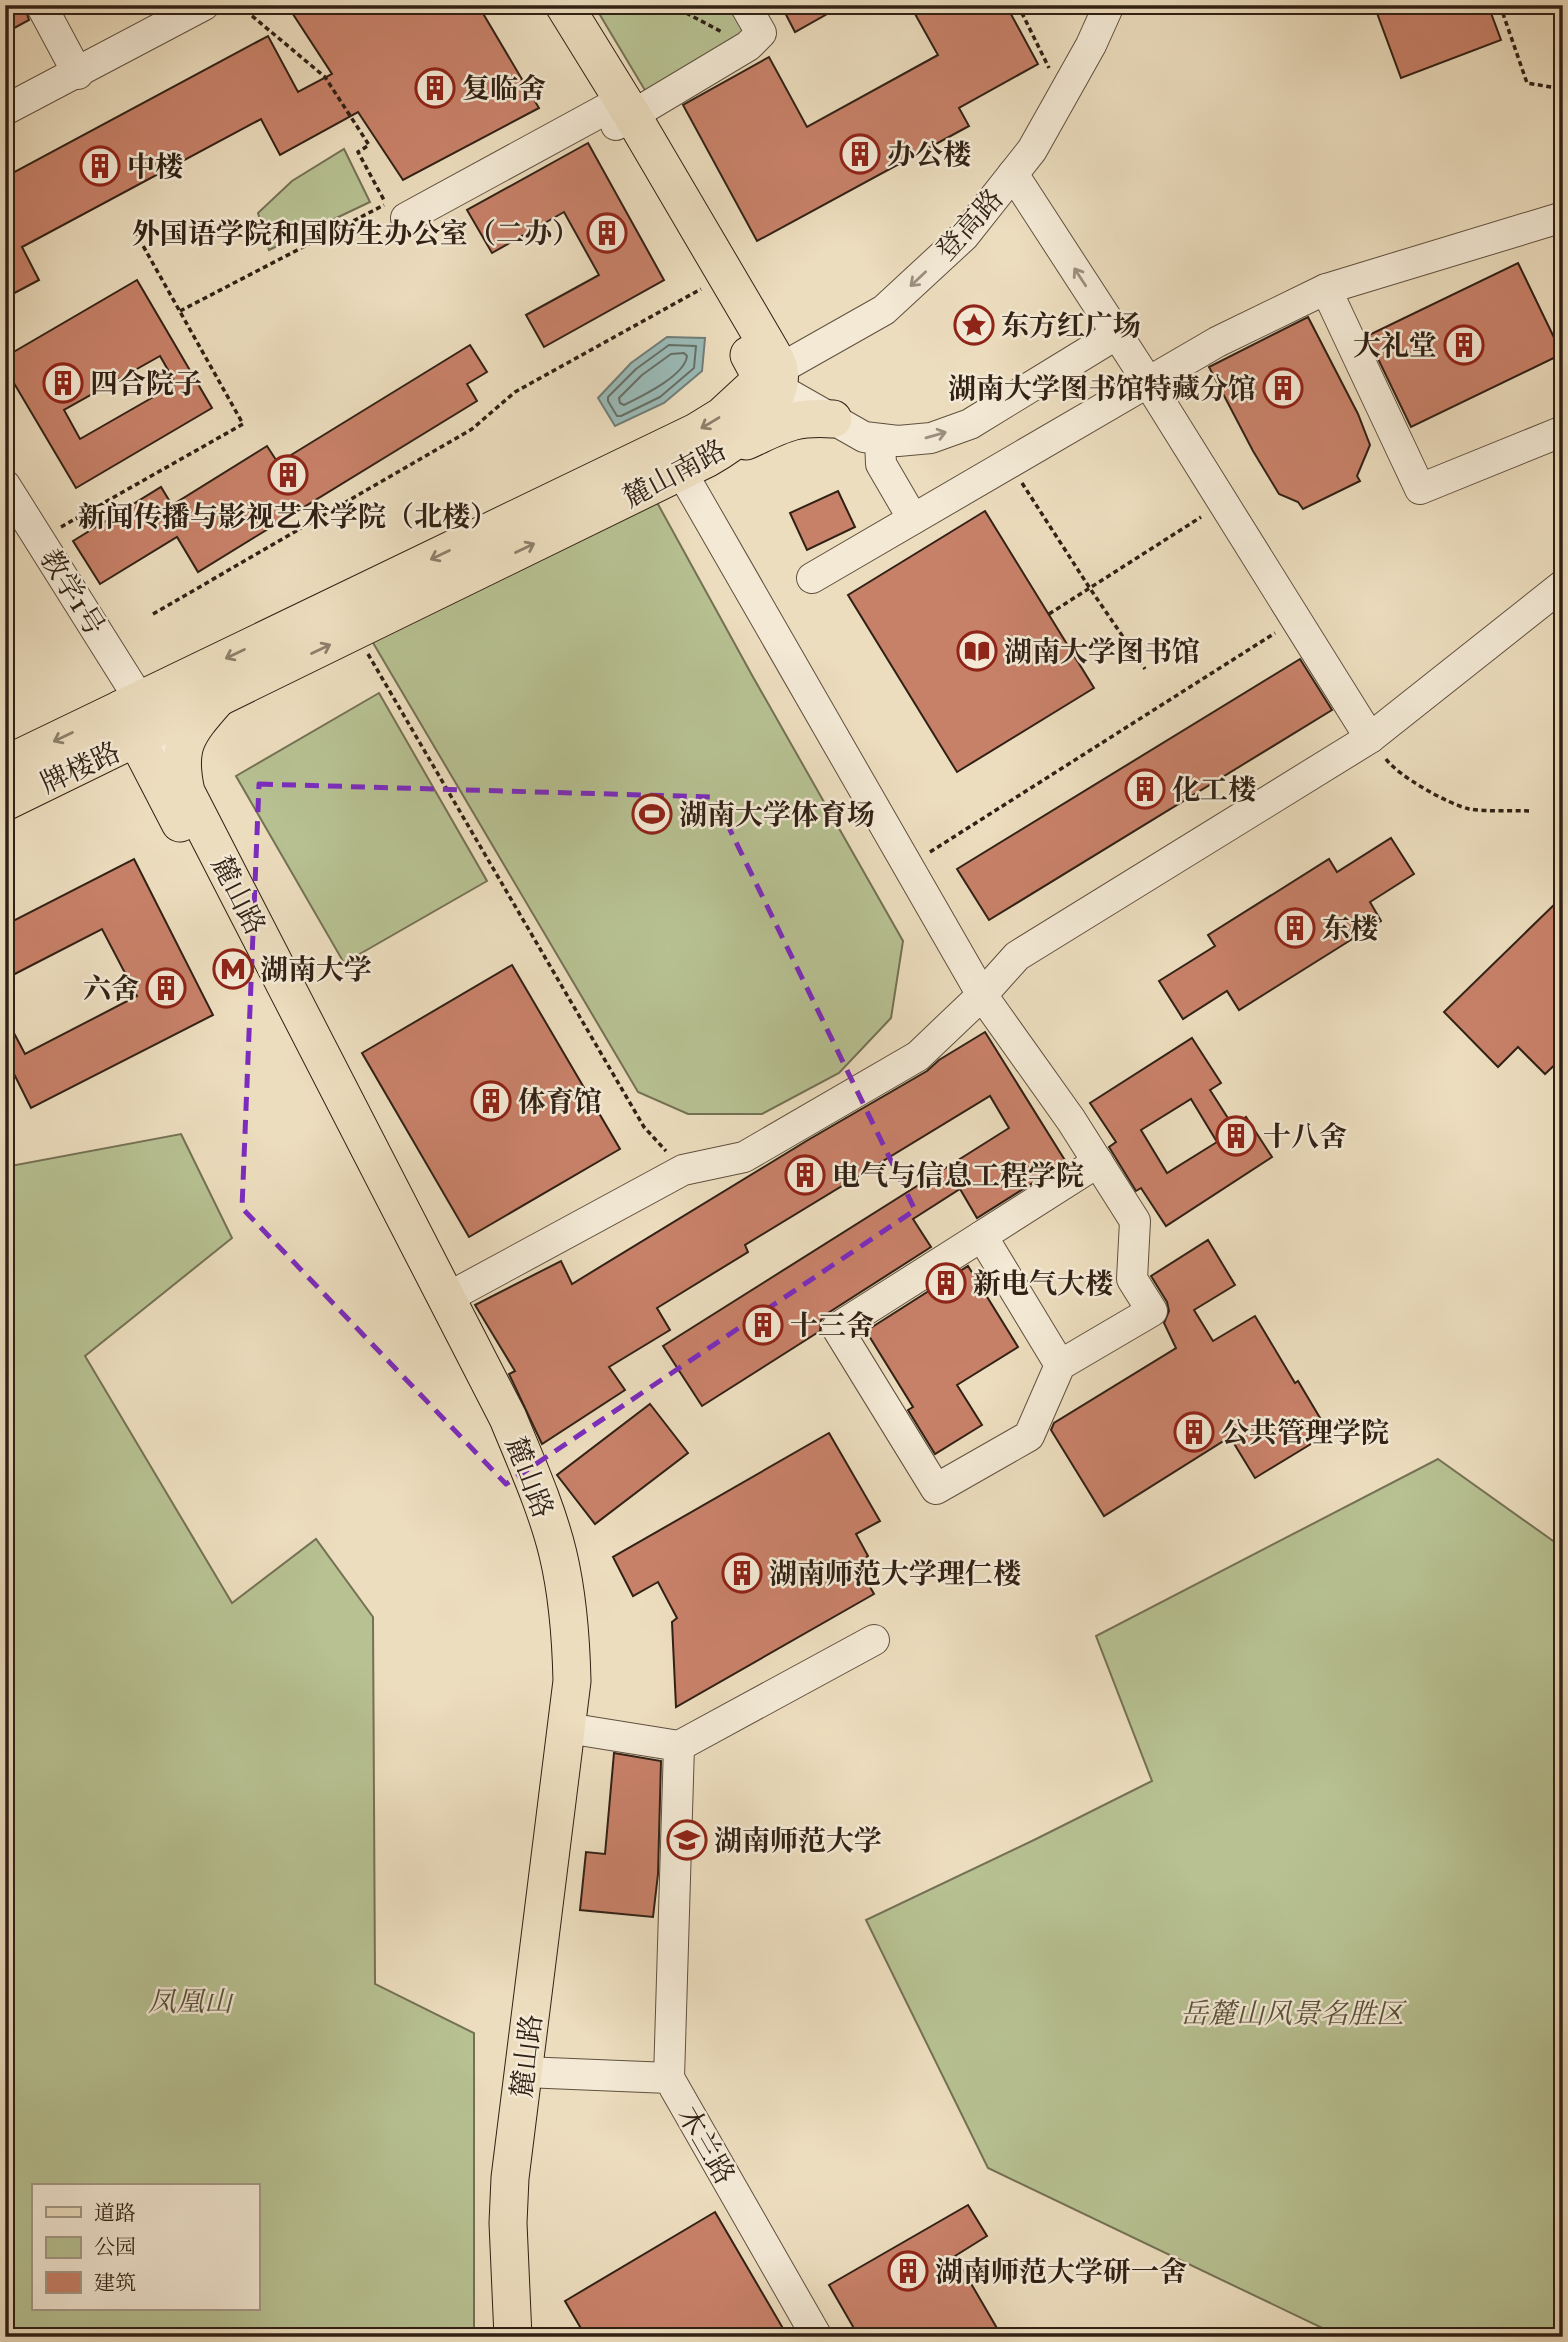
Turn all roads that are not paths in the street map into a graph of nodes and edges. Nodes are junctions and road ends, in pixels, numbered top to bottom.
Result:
1 (41, 5) edge
2 (542, 5) edge
3 (564, 5) edge
4 (745, 5) edge
5 (1109, 5) edge
6 (203, 6) edge
7 (78, 74) junction
8 (5, 110) edge
9 (618, 116) junction
10 (1013, 174) junction
11 (396, 211) road end
12 (1563, 217) edge
13 (1326, 289) junction
14 (1118, 334) junction
15 (773, 378) junction
16 (1148, 382) junction
17 (833, 419) junction
18 (1563, 432) edge
19 (880, 439) junction
20 (694, 465) junction
21 (5, 485) edge
22 (913, 519) junction
23 (812, 578) dead end
24 (1563, 585) edge
25 (215, 700) junction
26 (138, 720) junction
27 (1370, 738) junction
28 (5, 765) edge
29 (81, 766) junction
30 (177, 796) junction
31 (5, 802) edge
32 (982, 995) junction
33 (1098, 1162) junction
34 (982, 1236) junction
35 (447, 1298) junction
36 (1060, 1365) junction
37 (874, 1640) dead end
38 (567, 1728) junction
39 (679, 1746) junction
40 (524, 2072) junction
41 (668, 2078) junction
42 (492, 2337) edge
43 (513, 2337) edge
44 (817, 2337) edge

1 - 7 street
2 - 9 main road
3 - 9 main road
4 - 9 street
5 - 10 street, 登高路
6 - 7 street
7 - 8 street
9 - 11 street
9 - 15 main road
9 - 15 main road
14 -> 10 street
10 -> 15 street, 登高路
12 - 13 street
13 - 16 street
13 - 18 street
14 - 16 street
19 -> 14 street
15 - 17 street
15 - 20 main road, 麓山南路
15 -> 26 main road, 麓山南路
16 - 22 street
16 - 27 street
17 - 19 street
17 - 20 main road
19 - 22 street
25 -> 20 main road, 麓山南路
20 - 32 street
21 - 26 street, 教学1号
22 - 23 street
24 - 27 street
25 - 26 main road, 麓山南路
25 - 30 main road
26 -> 28 main road, 牌楼路
26 - 29 main road, 牌楼路
26 - 30 main road, 麓山路
27 - 32 street
29 - 30 main road
29 - 31 main road, 牌楼路
30 - 35 main road, 麓山路
30 - 42 main road, 麓山路
32 - 33 street
32 - 35 street
33 - 34 street
33 - 36 street
34 - 36 street
34 - 36 street
35 - 38 main road, 麓山路
37 - 39 street
38 - 39 street
38 - 40 main road, 麓山路
39 - 41 street
40 - 41 street, 木兰路
40 - 43 main road, 麓山路
41 - 44 street, 木兰路

